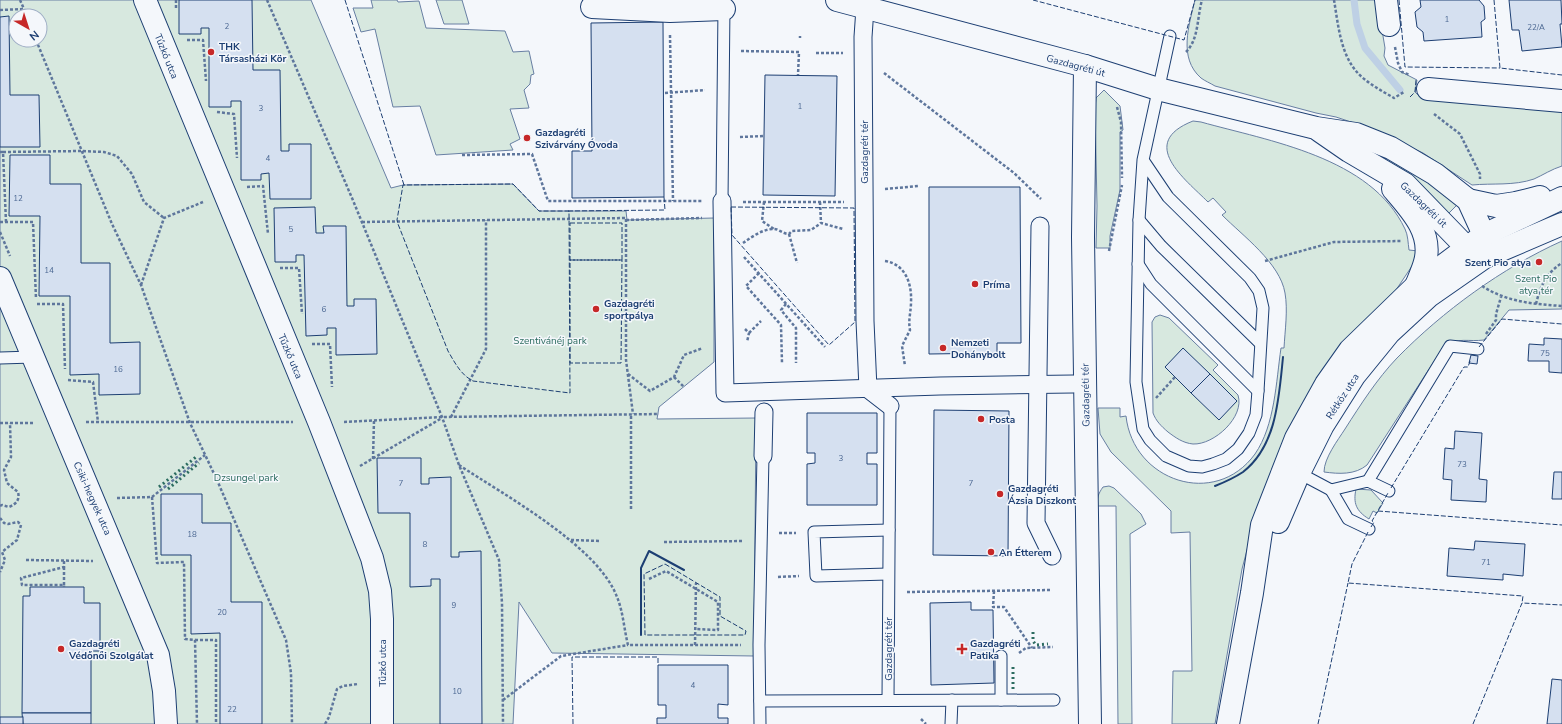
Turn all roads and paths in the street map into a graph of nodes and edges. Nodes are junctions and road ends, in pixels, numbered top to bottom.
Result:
1 (145, 0) edge
2 (176, 0) edge
3 (267, 0) edge
4 (837, 0) edge
5 (1202, 0) edge
6 (1334, 0) edge
7 (1386, 0) edge
8 (724, 5) edge
9 (592, 8) dead end
10 (865, 8) junction
11 (670, 11) junction
12 (176, 13) dead end
13 (1389, 25) joint
14 (1170, 36) dead end
15 (183, 40) dead end
16 (39, 48) edge
17 (724, 51) junction
18 (1165, 56) junction
19 (863, 58) junction
20 (1084, 66) junction
21 (1409, 75) junction
22 (798, 76) dead end
23 (206, 88) dead end
24 (723, 89) junction
25 (1158, 89) junction
26 (1419, 91) junction
27 (671, 92) junction
28 (665, 93) dead end
29 (1562, 100) edge
30 (1117, 107) dead end
31 (214, 112) dead end
32 (1316, 128) junction
33 (764, 136) dead end
34 (723, 137) junction
35 (82, 151) junction
36 (2, 152) edge
37 (462, 155) dead end
38 (1143, 160) junction
39 (1371, 164) junction
40 (238, 165) dead end
41 (919, 186) dead end
42 (245, 187) dead end
43 (1562, 191) edge
44 (1474, 193) junction
45 (864, 196) junction
46 (1562, 198) edge
47 (1041, 199) dead end
48 (673, 201) junction
49 (722, 202) junction
50 (764, 202) junction
51 (820, 202) junction
52 (193, 206) dead end
53 (164, 218) junction
54 (706, 218) dead end
55 (486, 220) junction
56 (626, 220) junction
57 (1139, 220) junction
58 (0, 222) edge
59 (6, 222) junction
60 (362, 222) junction
61 (821, 223) junction
62 (1562, 224) edge
63 (1040, 226) dead end
64 (775, 229) junction
65 (864, 230) junction
66 (0, 232) edge
67 (790, 234) junction
68 (1484, 235) junction
69 (269, 238) dead end
70 (1408, 241) dead end
71 (741, 245) dead end
72 (1466, 247) junction
73 (1109, 251) dead end
74 (741, 253) dead end
75 (1485, 257) junction
76 (865, 258) junction
77 (1265, 262) dead end
78 (797, 263) dead end
79 (1138, 264) junction
80 (1562, 264) edge
81 (279, 268) dead end
82 (6, 269) edge
83 (759, 273) junction
84 (1484, 280) dead end
85 (141, 285) junction
86 (1416, 286) junction
87 (1501, 297) junction
88 (30, 304) dead end
89 (36, 304) junction
90 (786, 304) junction
91 (1536, 304) junction
92 (1562, 306) edge
93 (761, 321) dead end
94 (302, 322) dead end
95 (749, 333) dead end
96 (1260, 343) junction
97 (310, 344) dead end
98 (706, 347) dead end
99 (825, 347) dead end
100 (1476, 349) joint
101 (33, 357) junction
102 (0, 358) edge
103 (782, 362) dead end
104 (796, 363) dead end
105 (65, 372) dead end
106 (628, 373) junction
107 (1175, 376) dead end
108 (674, 377) junction
109 (66, 380) dead end
110 (1073, 384) dead end
111 (1038, 385) junction
112 (684, 387) dead end
113 (908, 387) junction
114 (868, 389) junction
115 (332, 391) dead end
116 (1258, 391) junction
117 (1158, 396) dead end
118 (890, 406) joint
119 (764, 412) dead end
120 (442, 417) junction
121 (451, 417) dead end
122 (374, 420) dead end
123 (98, 422) dead end
124 (10, 423) dead end
125 (205, 455) junction
126 (763, 456) joint
127 (372, 459) junction
128 (459, 464) junction
129 (359, 467) dead end
130 (1299, 473) junction
131 (1368, 481) junction
132 (1331, 490) junction
133 (1389, 491) dead end
134 (152, 497) junction
135 (113, 498) dead end
136 (0, 506) edge
137 (631, 509) dead end
138 (0, 518) edge
139 (1369, 529) dead end
140 (889, 530) junction
141 (814, 532) junction
142 (761, 537) junction
143 (570, 540) junction
144 (600, 541) dead end
145 (664, 542) dead end
146 (1052, 556) dead end
147 (26, 560) dead end
148 (120, 560) junction
149 (64, 561) junction
150 (64, 568) junction
151 (0, 572) edge
152 (888, 574) junction
153 (816, 576) junction
154 (760, 577) junction
155 (1254, 577) junction
156 (649, 579) dead end
157 (696, 583) dead end
158 (696, 589) junction
159 (1052, 590) dead end
160 (994, 591) junction
161 (888, 592) junction
162 (695, 629) junction
163 (195, 640) junction
164 (628, 645) junction
165 (695, 645) junction
166 (758, 645) junction
167 (1053, 647) dead end
168 (1032, 648) junction
169 (1001, 656) joint
170 (382, 686) junction
171 (503, 700) junction
172 (888, 700) junction
173 (952, 700) junction
174 (1001, 700) junction
175 (1054, 700) dead end
176 (760, 701) junction
177 (166, 724) edge
178 (198, 724) edge
179 (216, 724) edge
180 (292, 724) edge
181 (325, 724) edge
182 (382, 724) edge
183 (503, 724) edge
184 (760, 724) edge
185 (951, 724) edge
186 (1090, 724) edge
187 (1228, 724) edge

1 - 170 street, Tűzkő utca
2 - 12 path
3 - 60 path
4 - 10 street, Gazdagréti út
5 - 18 path
6 - 26 path
7 - 13 street
8 - 11 street
8 - 17 lane
9 - 11 street
10 - 19 street, Gazdagréti tér
10 - 20 street, Gazdagréti út
11 - 27 path
13 - 21 path
14 - 18 lane
15 - 23 path
16 - 35 path
17 - 22 path
17 - 24 lane
18 - 25 lane
19 - 45 street, Gazdagréti tér
19 - 47 path
20 - 25 street, Gazdagréti út
20 - 186 street, Gazdagréti tér
21 - 26 path
21 - 26 path
24 - 27 path
24 - 34 lane
25 - 32 street, Gazdagréti út
25 - 38 lane
26 - 29 street
26 - 44 path
27 - 28 path
27 - 48 path
30 - 73 path
31 - 40 path
32 - 39 street, Gazdagréti út
32 - 44 street, Gazdagréti út
33 - 34 path
34 - 49 lane
35 - 36 path
35 - 53 path
35 - 85 path
36 - 59 path
37 - 48 path
38 - 57 lane
38 - 96 lane
39 - 72 street, Gazdagréti út
39 - 86 street, Rétköz utca
41 - 45 path
42 - 69 path
43 - 44 street, Gazdagréti út
44 - 68 street, Gazdagréti út
45 - 51 path
45 - 65 street, Gazdagréti tér
46 - 68 street
48 - 49 path
49 - 50 path
49 - 114 street
50 - 51 path
50 - 64 path
51 - 61 path
52 - 53 path
53 - 85 path
54 - 56 path
55 - 56 path
55 - 60 path
55 - 121 path
56 - 106 path
57 - 79 lane
57 - 96 lane
58 - 59 path
59 - 89 path
60 - 120 path
61 - 65 path
61 - 67 path
62 - 75 street
63 - 111 street
64 - 67 path
64 - 71 path
65 - 76 street, Gazdagréti tér
66 - 82 path
67 - 78 path
68 - 72 street
68 - 75 street, Gazdagréti út
70 - 77 path
72 - 75 street, Gazdagréti út
72 - 86 street, Rétköz utca
74 - 83 path
75 - 130 street, Rétköz utca
76 - 113 path
76 - 114 street, Gazdagréti tér
79 - 116 lane
79 - 116 lane
80 - 91 path
81 - 94 path
82 - 101 street, Csiki-hegyek utca
83 - 90 path
83 - 103 path
84 - 87 path
85 - 125 path
86 - 155 street, Rétköz utca
87 - 91 path
87 - 100 path
88 - 89 path
89 - 105 path
90 - 99 path
90 - 104 path
91 - 92 path
93 - 95 path
96 - 116 lane
97 - 115 path
98 - 108 path
100 - 131 lane
101 - 102 lane
101 - 148 street, Csiki-hegyek utca
106 - 108 path
106 - 137 path
107 - 117 path
108 - 112 path
109 - 123 path
110 - 111 street
111 - 113 street
111 - 146 street
113 - 114 street
114 - 118 street
118 - 140 lane, Gazdagréti tér
119 - 126 street
120 - 127 path
120 - 128 path
122 - 127 path
124 - 136 path
125 - 134 path
125 - 180 path
126 - 142 lane
127 - 129 path
128 - 143 path
128 - 171 path
130 - 132 lane
130 - 155 street, Rétköz utca
131 - 132 lane
131 - 133 lane
132 - 139 lane
134 - 135 path
134 - 163 path
138 - 151 path
140 - 141 lane
140 - 152 lane, Gazdagréti tér
141 - 142 path
141 - 153 lane
142 - 145 path
142 - 154 lane
143 - 144 path
143 - 164 path
147 - 149 path
148 - 149 path
148 - 177 street, Csiki-hegyek utca
149 - 150 path
150 - 150 path
152 - 153 lane
152 - 161 lane, Gazdagréti tér
153 - 154 path
154 - 166 lane
155 - 187 street, Rétköz utca
156 - 158 path
157 - 158 path
158 - 162 path
158 - 162 path
159 - 160 path
160 - 161 path
160 - 168 path
161 - 172 lane, Gazdagréti tér
162 - 165 path
163 - 178 path
163 - 179 path
164 - 165 path
164 - 171 path
165 - 166 path
166 - 176 lane
167 - 168 path
168 - 169 path
169 - 174 lane
170 - 181 path
170 - 182 street, Tűzkő utca
171 - 183 path
172 - 173 lane
172 - 176 lane
173 - 174 lane
173 - 185 lane
174 - 175 lane
176 - 184 lane

